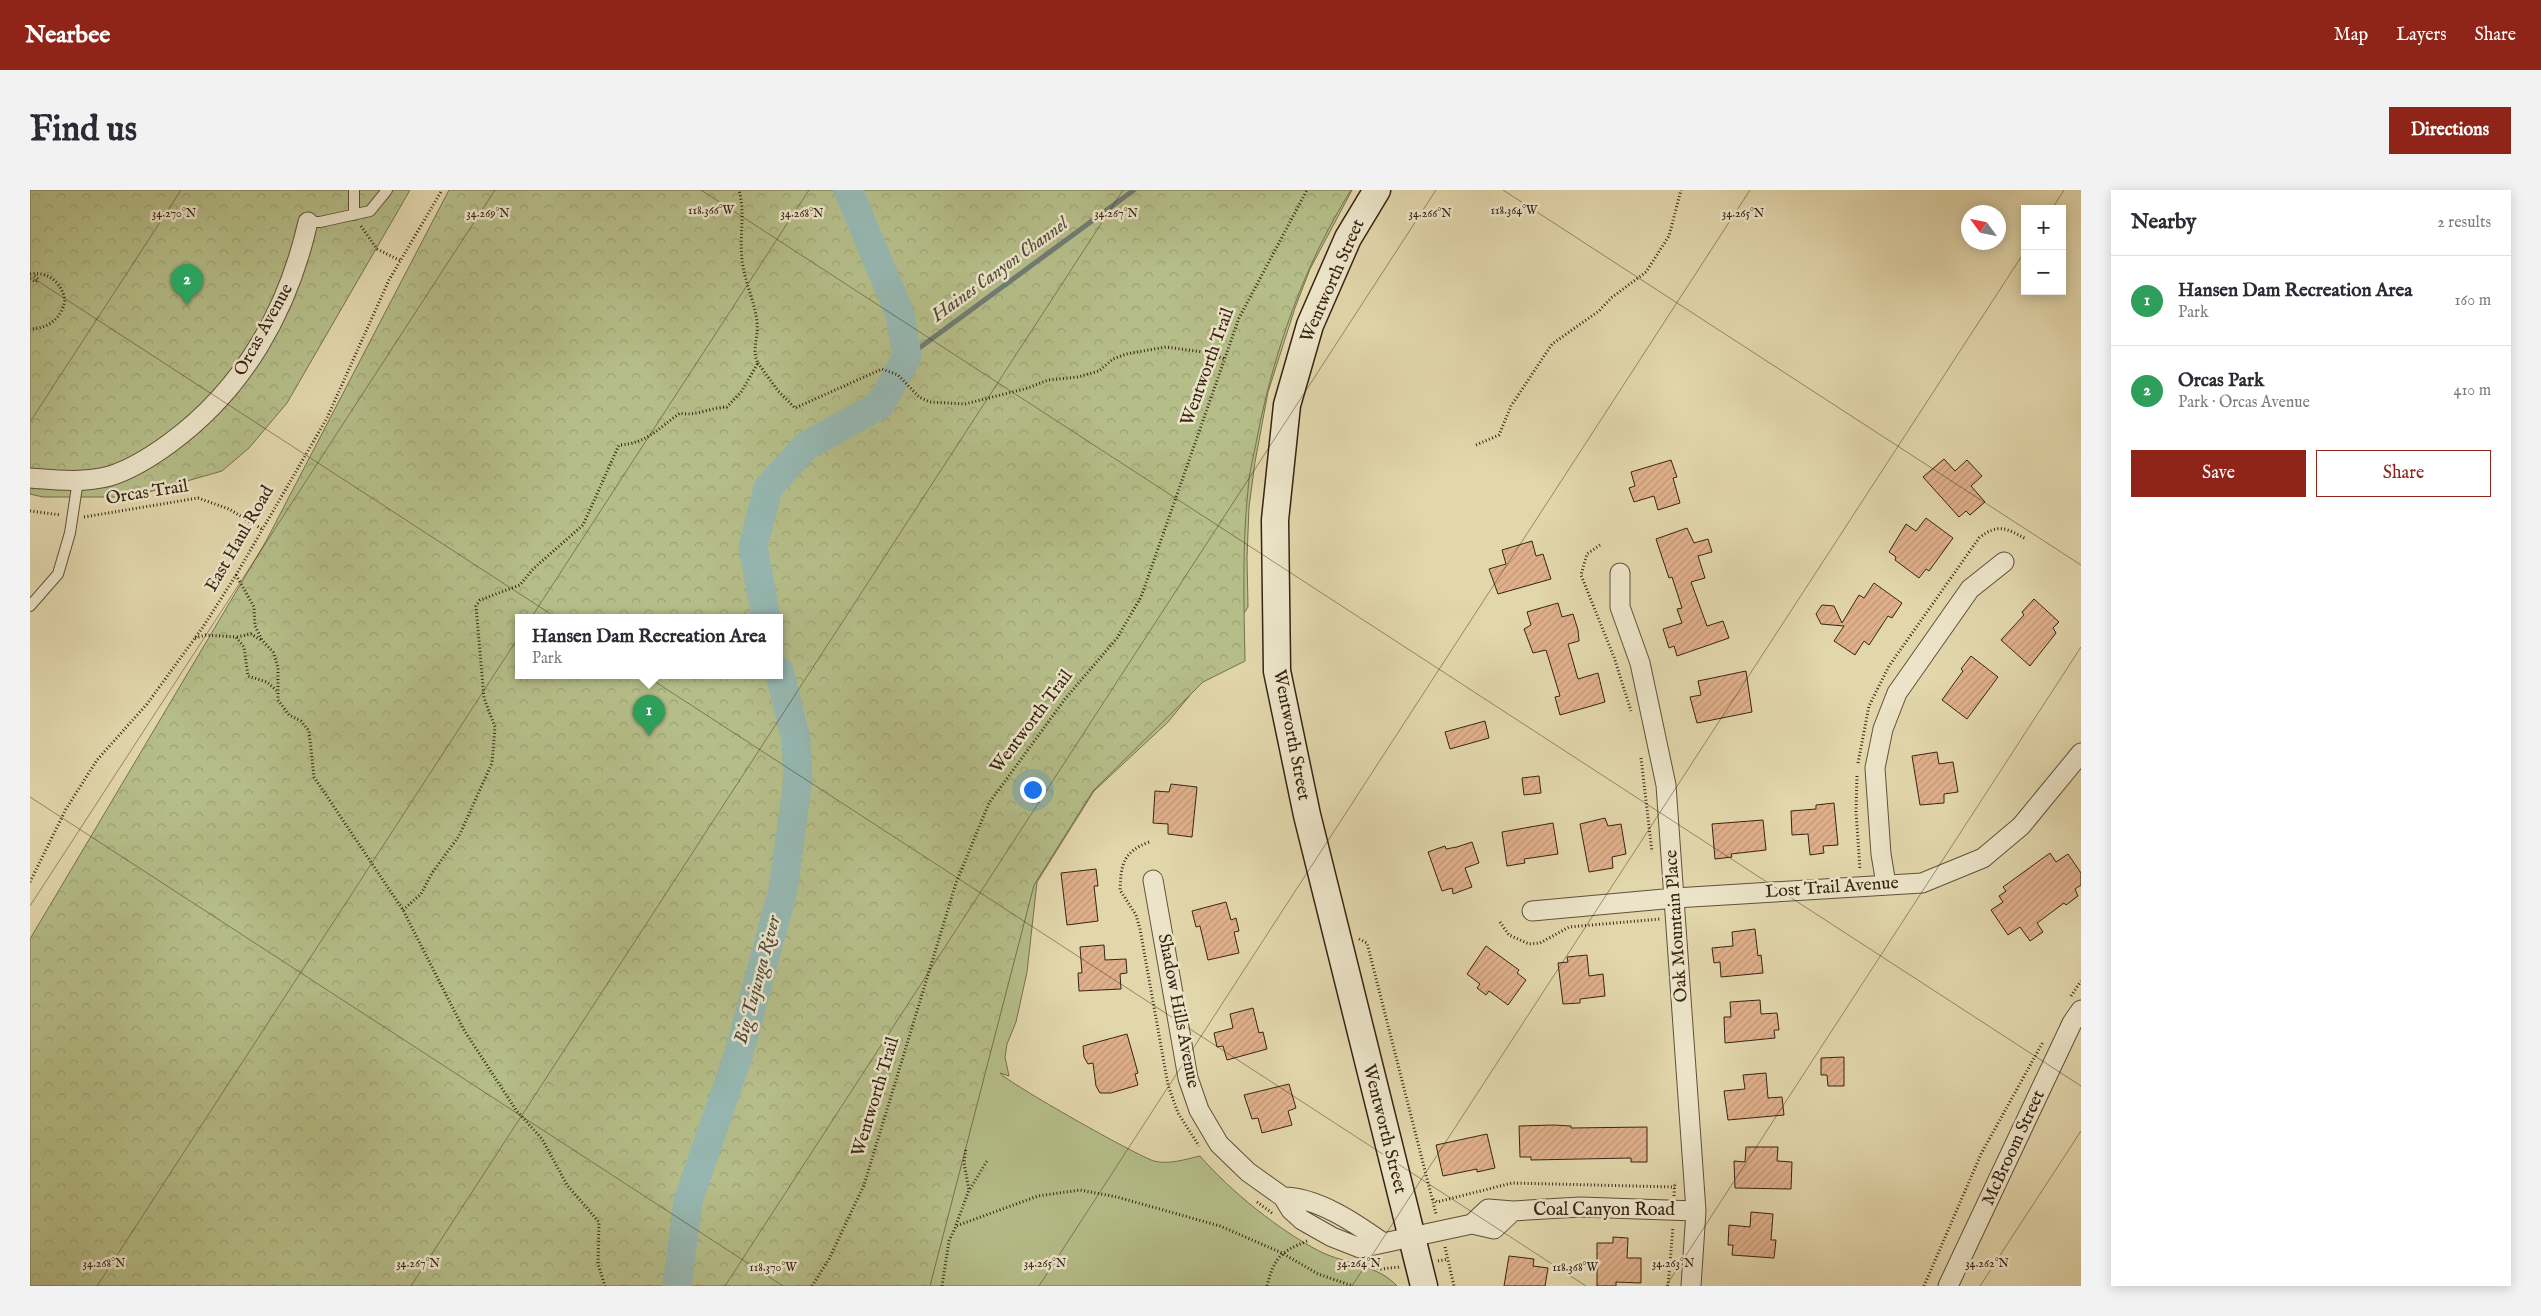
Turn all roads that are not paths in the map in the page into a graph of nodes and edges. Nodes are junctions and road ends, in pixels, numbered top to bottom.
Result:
1 (354, 190) edge
2 (387, 190) edge
3 (1377, 190) edge
4 (354, 215) junction
5 (308, 222) joint
6 (30, 478) edge
7 (78, 480) junction
8 (2004, 562) dead end
9 (1620, 573) dead end
10 (30, 606) edge
11 (2081, 753) edge
12 (1153, 880) dead end
13 (1886, 884) junction
14 (1675, 898) junction
15 (1532, 911) dead end
16 (2074, 1007) edge
17 (1283, 1197) junction
18 (1329, 1211) junction
19 (1696, 1211) junction
20 (1316, 1235) junction
21 (1411, 1236) junction
22 (1382, 1242) junction
23 (1424, 1286) edge
24 (1691, 1286) edge
25 (1948, 1286) edge

1 - 4 lane
2 - 4 lane
3 - 21 main road, Wentworth Street
4 - 5 lane
5 - 7 street, Orcas Avenue
6 - 7 street, Orcas Avenue
7 - 10 lane
8 - 13 street
9 - 14 street, Oak Mountain Place
11 - 13 street, Lost Trail Avenue
12 - 17 street, Shadow Hills Avenue
13 - 14 street, Lost Trail Avenue
14 - 15 street, Lost Trail Avenue
14 - 19 street, Oak Mountain Place
16 - 25 street, McBroom Street
17 - 18 street, Shadow Hills Avenue
17 - 20 street, Shadow Hills Avenue
18 - 20 street
18 - 22 street, Shadow Hills Avenue
19 - 21 street, Coal Canyon Road
19 - 24 street, Oak Mountain Place
20 - 22 street, Shadow Hills Avenue
21 - 22 street, Shadow Hills Avenue
21 - 23 main road, Wentworth Street

